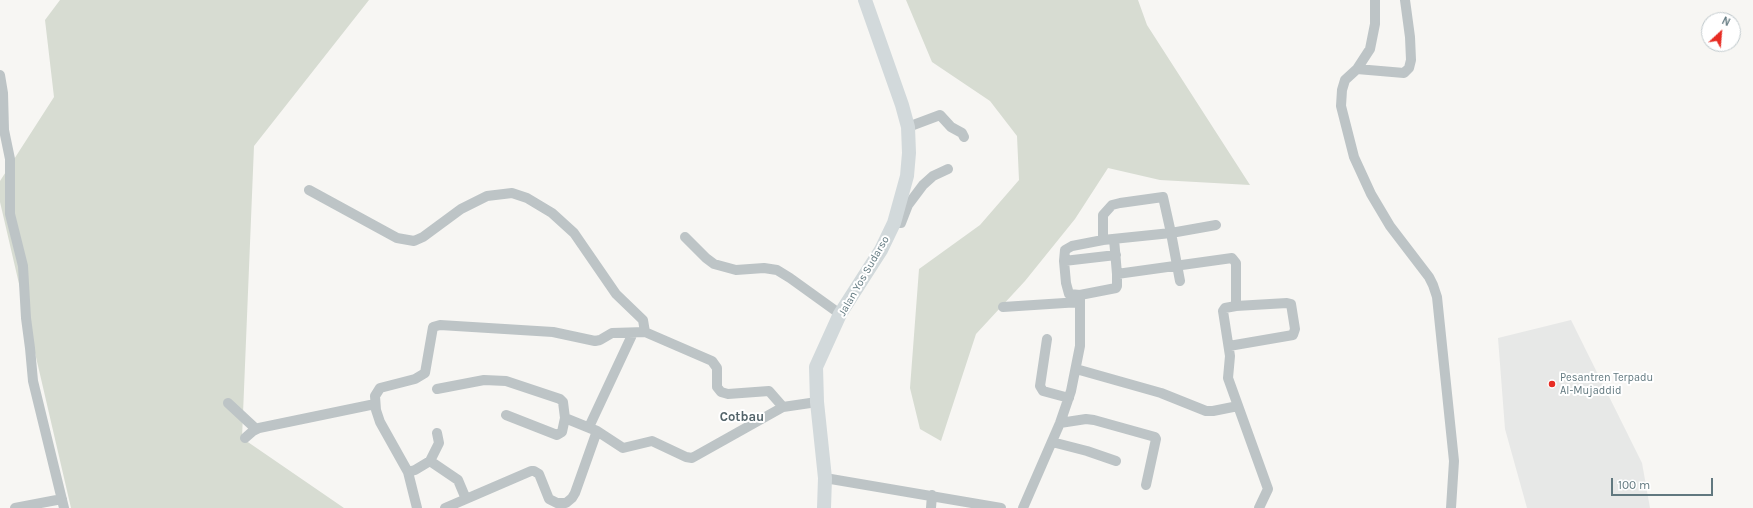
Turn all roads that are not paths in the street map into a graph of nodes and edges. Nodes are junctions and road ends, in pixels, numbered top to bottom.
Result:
1 (866, 0) edge
2 (1375, 0) edge
3 (1405, 0) edge
4 (1357, 69) junction
5 (0, 75) edge
6 (908, 127) junction
7 (964, 137) dead end
8 (948, 169) dead end
9 (309, 190) dead end
10 (894, 222) junction
11 (1216, 225) dead end
12 (1171, 233) junction
13 (685, 237) dead end
14 (1114, 239) junction
15 (1103, 240) junction
16 (1116, 255) junction
17 (1064, 261) junction
18 (1176, 265) junction
19 (1117, 274) junction
20 (1180, 281) dead end
21 (1080, 299) junction
22 (1236, 306) junction
23 (1004, 307) dead end
24 (840, 314) junction
25 (645, 332) junction
26 (634, 333) junction
27 (1047, 339) dead end
28 (1229, 346) junction
29 (1076, 369) junction
30 (438, 389) dead end
31 (1069, 398) junction
32 (817, 402) junction
33 (228, 403) dead end
34 (375, 404) junction
35 (1238, 406) junction
36 (783, 407) junction
37 (506, 415) dead end
38 (565, 418) junction
39 (1060, 423) junction
40 (256, 428) junction
41 (593, 429) junction
42 (437, 433) dead end
43 (245, 438) dead end
44 (1052, 442) junction
45 (430, 461) junction
46 (1116, 461) dead end
47 (408, 472) junction
48 (825, 478) junction
49 (1146, 485) dead end
50 (932, 495) junction
51 (466, 499) junction
52 (63, 503) edge
53 (29, 507) edge
54 (16, 508) edge
55 (417, 508) edge
56 (445, 508) edge
57 (824, 508) edge
58 (931, 508) edge
59 (1001, 508) edge
60 (1023, 508) edge
61 (1259, 508) edge
62 (1451, 508) edge

1 - 6 highway, Jalan Yos Sudarso
2 - 4 street
3 - 4 street
4 - 62 street
5 - 52 street
6 - 7 street
6 - 10 highway, Jalan Yos Sudarso
8 - 10 street
9 - 25 street
10 - 24 highway, Jalan Yos Sudarso
11 - 12 street
12 - 14 street
12 - 15 street
12 - 18 street
13 - 24 street
14 - 15 street
14 - 16 street
15 - 17 street
16 - 17 street
16 - 19 street
17 - 21 street
18 - 19 street
18 - 20 street
18 - 22 street
19 - 21 street
21 - 23 street
21 - 29 street
22 - 28 street
22 - 28 street
24 - 32 highway, Jalan Yos Sudarso
25 - 26 street
25 - 36 street
26 - 34 street
26 - 41 street
27 - 31 street
28 - 35 street
29 - 31 street
29 - 35 street
30 - 38 street
31 - 39 street
32 - 36 street
32 - 48 highway, Jalan Yos Sudarso
33 - 40 street
34 - 40 street
34 - 47 street
35 - 61 street
36 - 41 street
37 - 38 street
38 - 41 street
39 - 44 street
39 - 49 street
40 - 43 street
41 - 51 street
42 - 45 street
44 - 46 street
44 - 60 street
45 - 47 street
45 - 51 street
47 - 55 street
48 - 50 street
48 - 57 highway, Jalan Yos Sudarso
50 - 58 street
50 - 59 street
51 - 56 street
52 - 53 street
53 - 54 street

